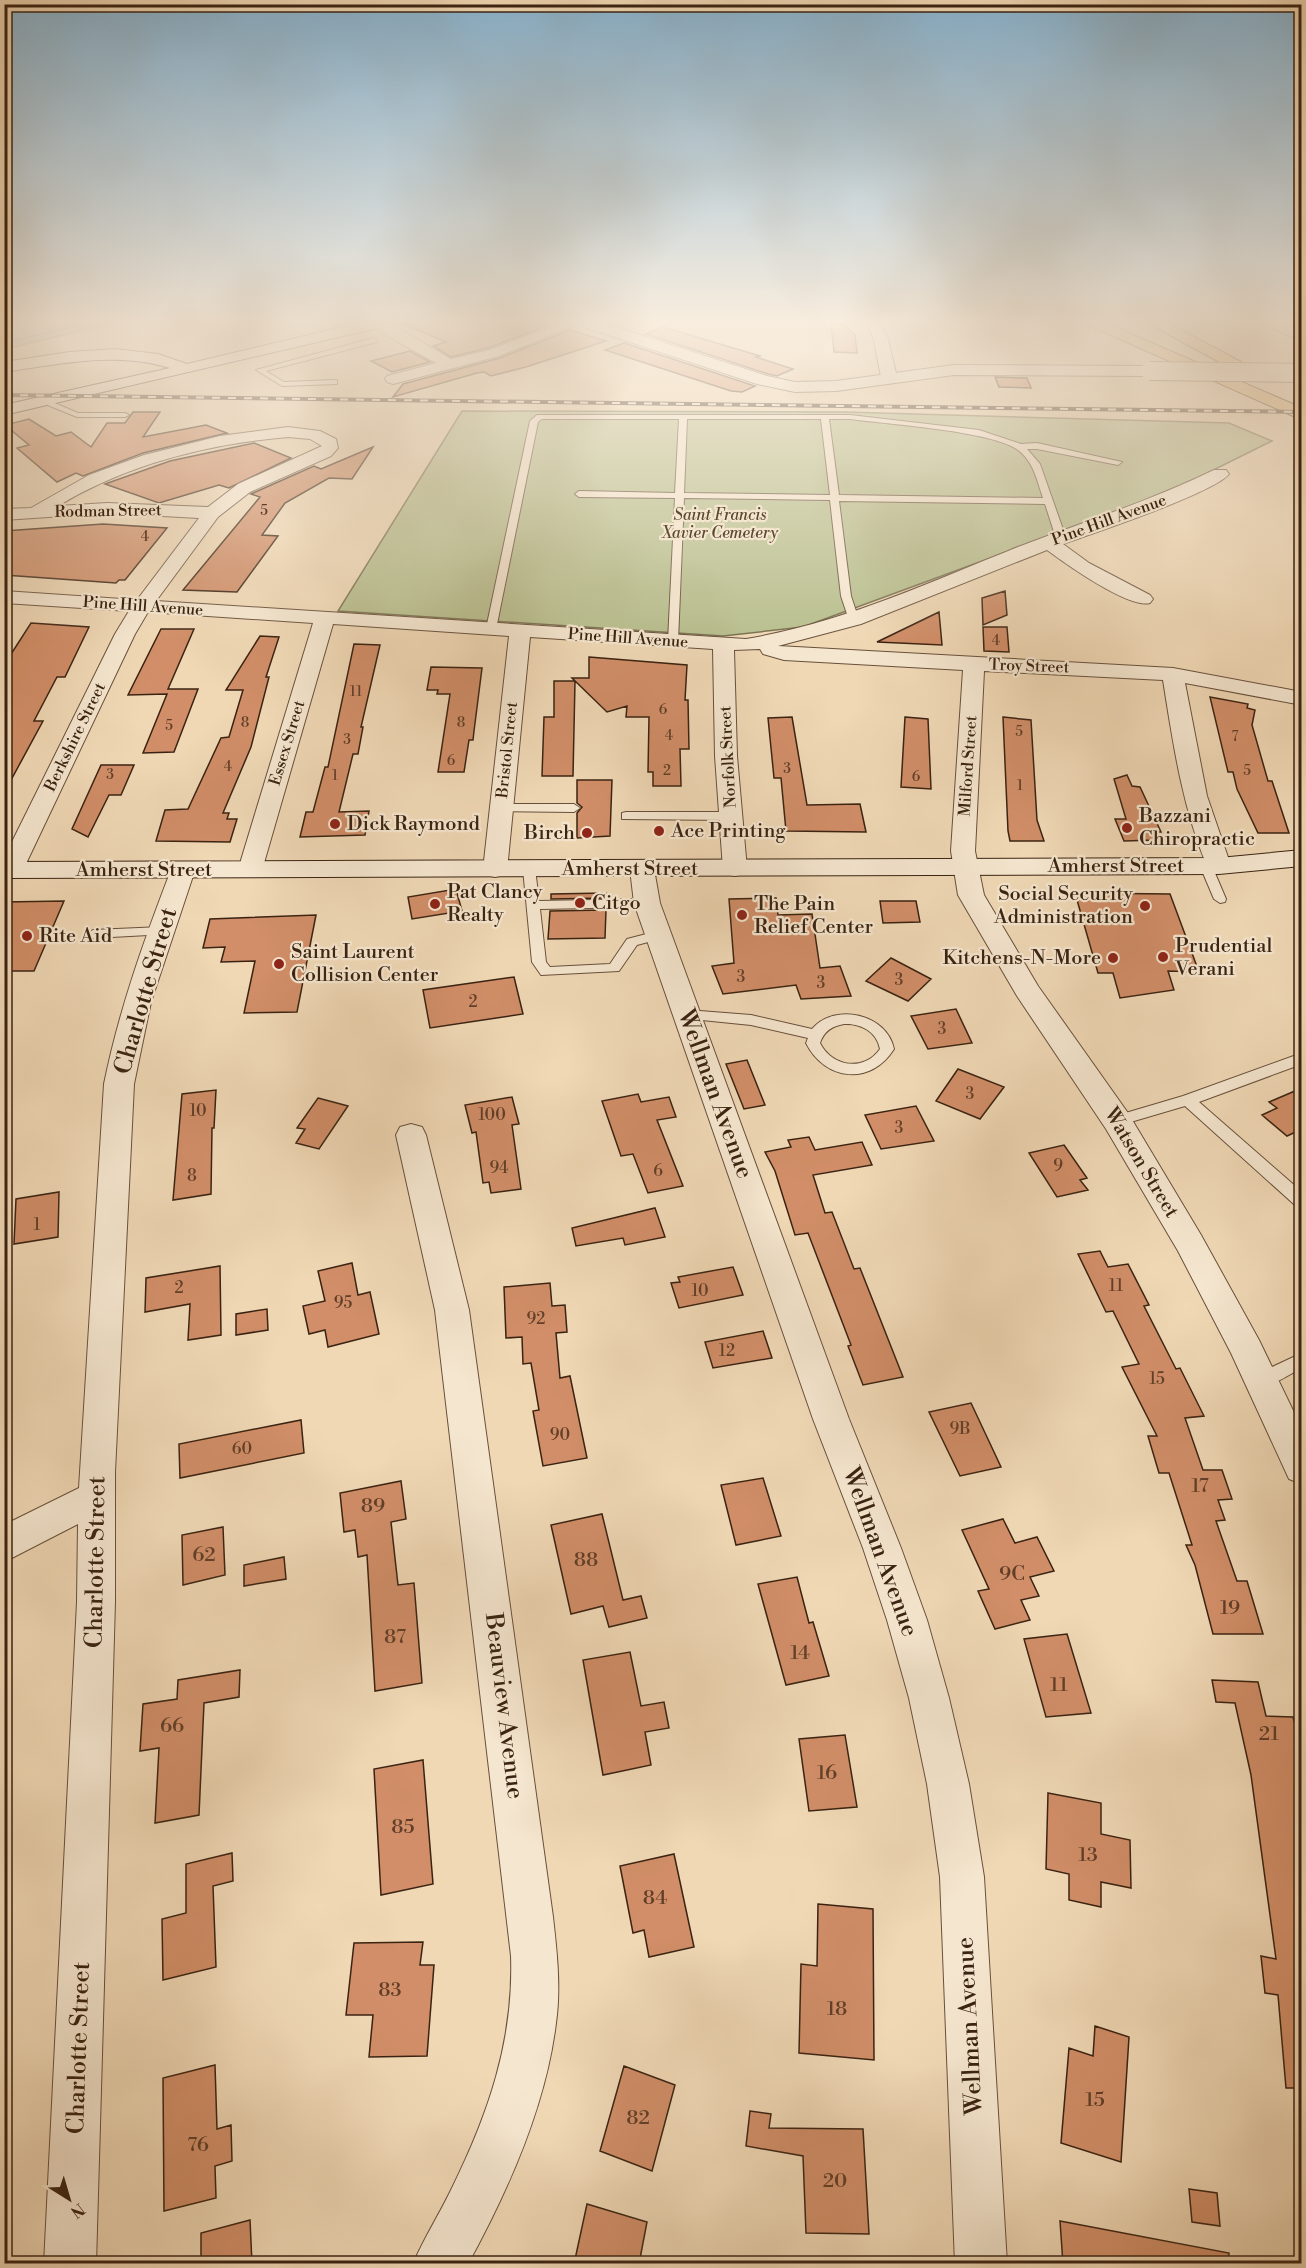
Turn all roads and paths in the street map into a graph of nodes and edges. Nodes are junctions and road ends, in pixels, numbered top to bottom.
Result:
1 (532, 430) edge
2 (683, 430) edge
3 (826, 430) edge
4 (954, 430) edge
5 (1020, 447) junction
6 (1118, 462) dead end
7 (1220, 474) dead end
8 (579, 494) dead end
9 (681, 496) junction
10 (834, 498) junction
11 (1049, 501) junction
12 (35, 513) junction
13 (212, 513) junction
14 (4, 515) edge
15 (1055, 540) junction
16 (4, 597) edge
17 (1143, 599) dead end
18 (142, 606) junction
19 (325, 617) junction
20 (854, 620) junction
21 (491, 629) junction
22 (520, 631) junction
23 (673, 641) junction
24 (756, 644) junction
25 (723, 645) junction
26 (974, 664) junction
27 (1173, 674) junction
28 (1302, 699) edge
29 (501, 808) junction
30 (574, 808) dead end
31 (626, 816) dead end
32 (731, 816) junction
33 (1302, 858) edge
34 (1212, 866) junction
35 (964, 867) junction
36 (735, 868) junction
37 (529, 869) junction
38 (8, 870) edge
39 (183, 870) junction
40 (250, 870) junction
41 (495, 870) junction
42 (1302, 876) edge
43 (1220, 899) dead end
44 (649, 902) junction
45 (533, 905) junction
46 (162, 931) junction
47 (93, 934) dead end
48 (687, 1015) junction
49 (814, 1035) junction
50 (1302, 1058) edge
51 (1188, 1100) junction
52 (1117, 1121) junction
53 (411, 1135) dead end
54 (1302, 1202) edge
55 (1302, 1360) edge
56 (1261, 1380) junction
57 (1298, 1450) edge
58 (96, 1497) junction
59 (4, 1545) edge
60 (70, 2264) edge
61 (439, 2264) edge
62 (981, 2264) edge

1 - 21 lane
2 - 9 lane
3 - 10 lane
4 - 5 lane
5 - 6 lane
5 - 11 lane
7 - 15 street, Pine Hill Avenue
8 - 9 lane
9 - 10 lane
9 - 23 lane
10 - 11 lane
10 - 20 lane
11 - 15 lane
12 - 13 street, Rodman Street
12 - 13 street, Berkshire Street
12 - 14 street, Rodman Street
13 - 18 street, Berkshire Street
15 - 17 street
15 - 20 street, Pine Hill Avenue
16 - 18 street, Pine Hill Avenue
18 - 19 street, Pine Hill Avenue
18 - 38 street, Berkshire Street
19 - 21 street, Pine Hill Avenue
19 - 40 street, Essex Street
20 - 24 street, Pine Hill Avenue
21 - 22 street, Pine Hill Avenue
22 - 23 street, Pine Hill Avenue
22 - 29 street, Bristol Street
23 - 25 street, Pine Hill Avenue
24 - 25 street, Pine Hill Avenue
24 - 26 street, Troy Street
25 - 32 street, Norfolk Street
26 - 27 street, Troy Street
26 - 35 street, Milford Street
27 - 28 street, Troy Street
27 - 34 street
29 - 30 lane
29 - 41 street, Bristol Street
31 - 32 lane
32 - 36 street, Norfolk Street
33 - 34 main road, Amherst Street
34 - 35 main road, Amherst Street
34 - 42 main road, Amherst Street
34 - 43 lane
35 - 36 main road, Amherst Street
35 - 52 street, Watson Street
36 - 44 main road, Amherst Street
37 - 41 main road, Amherst Street
37 - 44 main road, Amherst Street
37 - 45 lane
38 - 39 main road, Amherst Street
39 - 40 main road, Amherst Street
39 - 46 street, Charlotte Street
40 - 41 main road, Amherst Street
44 - 45 lane
44 - 45 lane
44 - 48 street, Wellman Avenue
46 - 47 lane
46 - 58 street, Charlotte Street
48 - 49 lane
48 - 62 street, Wellman Avenue
49 - 49 lane
50 - 51 lane
51 - 52 lane
51 - 54 lane
52 - 56 street, Watson Street
53 - 61 street, Beauview Avenue
55 - 56 lane
56 - 57 street, Watson Street
58 - 59 street
58 - 60 street, Charlotte Street

